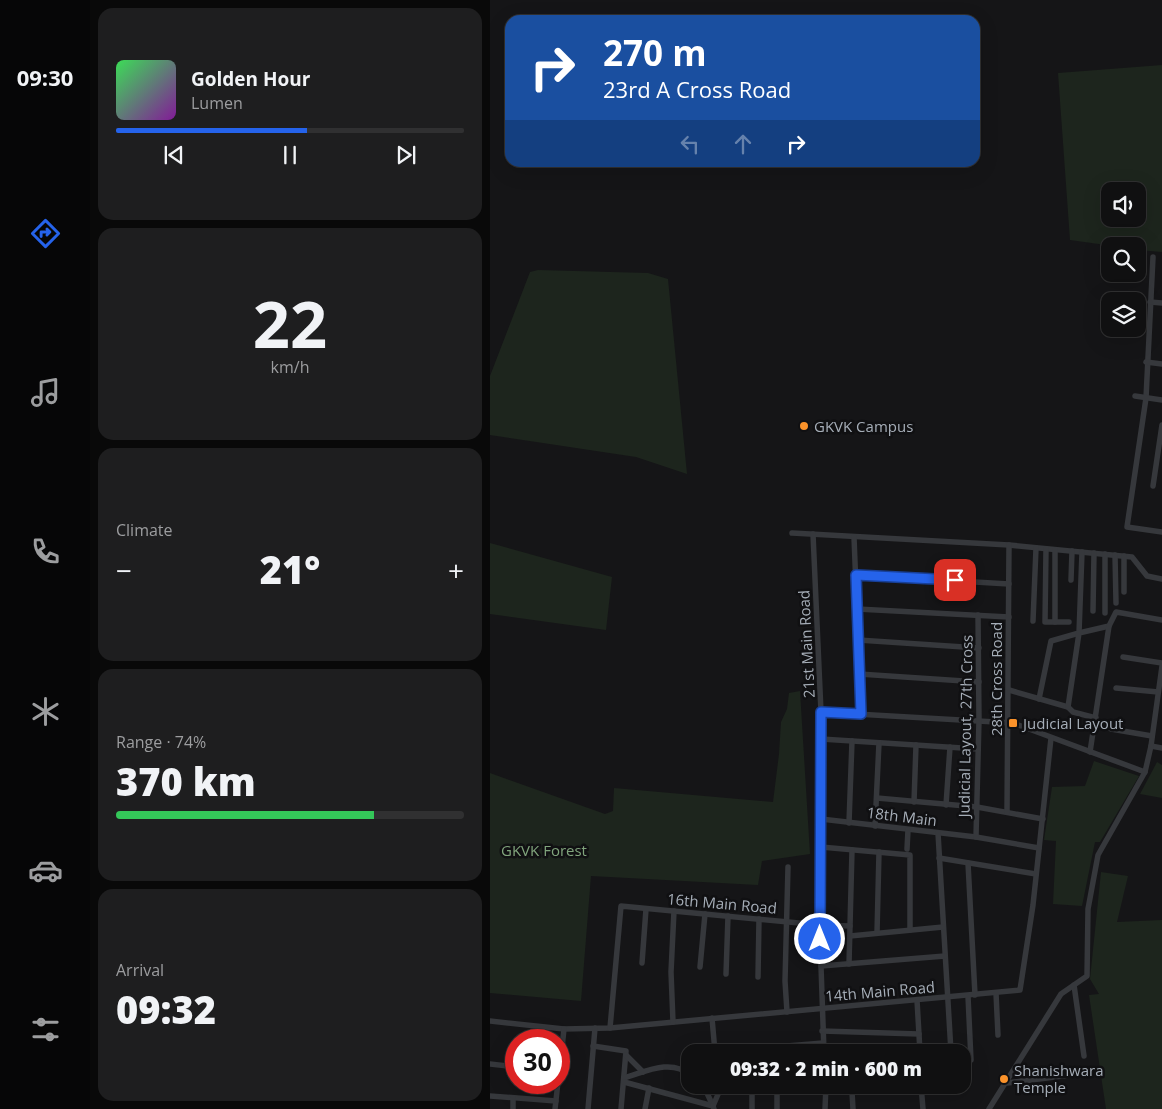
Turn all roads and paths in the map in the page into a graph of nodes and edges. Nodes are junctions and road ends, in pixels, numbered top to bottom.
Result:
1 (1153, 257) dead end
2 (1150, 302) junction
3 (1162, 302) edge
4 (1146, 362) junction
5 (1162, 364) edge
6 (1135, 396) dead end
7 (1146, 398) junction
8 (1162, 400) edge
9 (1162, 425) edge
10 (1160, 453) edge
11 (1153, 486) dead end
12 (1162, 532) edge
13 (792, 533) dead end
14 (813, 534) junction
15 (854, 537) junction
16 (1009, 545) junction
17 (1036, 548) junction
18 (1046, 549) junction
19 (1056, 550) junction
20 (1072, 551) junction
21 (1082, 552) junction
22 (1094, 553) junction
23 (1105, 554) junction
24 (1114, 555) junction
25 (1124, 556) junction
26 (856, 575) junction
27 (1162, 579) edge
28 (1071, 580) dead end
29 (1009, 584) junction
30 (1124, 592) dead end
31 (1116, 603) dead end
32 (857, 609) junction
33 (1093, 612) dead end
34 (1105, 613) dead end
35 (978, 615) junction
36 (1009, 617) junction
37 (1033, 620) dead end
38 (1162, 620) edge
39 (1055, 622) junction
40 (1069, 622) dead end
41 (1109, 626) junction
42 (1079, 633) junction
43 (858, 640) junction
44 (978, 648) junction
45 (1123, 657) dead end
46 (1162, 664) edge
47 (860, 674) junction
48 (979, 682) junction
49 (1161, 684) edge
50 (1116, 688) dead end
51 (1009, 690) junction
52 (1158, 692) junction
53 (1039, 699) junction
54 (1068, 707) junction
55 (821, 712) junction
56 (861, 714) junction
57 (1096, 718) junction
58 (979, 720) junction
59 (1008, 723) junction
60 (1111, 730) dead end
61 (1152, 736) junction
62 (1051, 738) junction
63 (821, 739) junction
64 (852, 741) junction
65 (879, 743) junction
66 (916, 745) junction
67 (1151, 746) junction
68 (950, 748) junction
69 (1162, 748) edge
70 (978, 749) junction
71 (1090, 752) junction
72 (1145, 772) junction
73 (877, 798) junction
74 (914, 802) junction
75 (946, 804) junction
76 (977, 807) junction
77 (1007, 812) junction
78 (821, 819) junction
79 (1042, 819) junction
80 (849, 823) junction
81 (876, 826) junction
82 (908, 830) junction
83 (938, 833) junction
84 (976, 837) junction
85 (821, 848) junction
86 (1039, 848) junction
87 (852, 850) junction
88 (878, 852) junction
89 (908, 852) junction
90 (939, 858) junction
91 (968, 862) junction
92 (788, 867) dead end
93 (1036, 874) junction
94 (646, 909) junction
95 (674, 911) junction
96 (705, 914) junction
97 (728, 916) junction
98 (759, 919) junction
99 (786, 922) junction
100 (820, 925) junction
101 (850, 926) junction
102 (943, 926) junction
103 (910, 930) junction
104 (877, 933) junction
105 (850, 936) junction
106 (945, 956) junction
107 (642, 963) dead end
108 (849, 964) junction
109 (820, 966) junction
110 (700, 967) dead end
111 (726, 974) dead end
112 (758, 978) dead end
113 (1074, 985) junction
114 (996, 993) junction
115 (975, 995) junction
116 (968, 996) junction
117 (947, 998) junction
118 (917, 1000) junction
119 (821, 1009) junction
120 (787, 1012) junction
121 (712, 1018) junction
122 (490, 1021) edge
123 (673, 1022) junction
124 (594, 1028) junction
125 (610, 1028) junction
126 (564, 1029) joint
127 (822, 1031) junction
128 (919, 1034) junction
129 (998, 1035) dead end
130 (823, 1043) joint
131 (714, 1044) edge
132 (816, 1044) edge
133 (920, 1044) edge
134 (950, 1044) edge
135 (970, 1044) edge
136 (593, 1046) junction
137 (626, 1055) junction
138 (1084, 1056) dead end
139 (490, 1064) edge
140 (505, 1066) edge
141 (681, 1069) edge
142 (644, 1072) junction
143 (1078, 1074) dead end
144 (624, 1080) junction
145 (1007, 1083) junction
146 (649, 1088) junction
147 (557, 1094) edge
148 (708, 1094) edge
149 (719, 1094) edge
150 (752, 1094) edge
151 (776, 1094) edge
152 (826, 1094) edge
153 (852, 1094) edge
154 (922, 1094) edge
155 (490, 1096) edge
156 (513, 1098) junction
157 (556, 1101) junction
158 (714, 1107) edge
159 (621, 1108) edge
160 (512, 1109) edge
161 (555, 1109) edge
162 (588, 1109) edge
163 (628, 1109) edge
164 (645, 1109) edge
165 (752, 1109) edge
166 (777, 1109) edge
167 (825, 1109) edge
168 (853, 1109) edge
169 (924, 1109) edge
170 (990, 1109) edge

1 - 2 street
2 - 3 street
2 - 4 street
4 - 5 street
4 - 7 street
6 - 7 street
7 - 8 street
7 - 12 street
9 - 10 street
10 - 11 street
13 - 14 street
14 - 15 street
14 - 55 street, 21st Main Road
15 - 16 street
15 - 26 street
16 - 17 street
16 - 29 street, 28th Cross Road
17 - 18 street
17 - 37 street
18 - 19 street
18 - 39 street
19 - 20 street
19 - 39 street
20 - 21 street
20 - 28 street
21 - 22 street
21 - 42 street
22 - 23 street
22 - 33 street
23 - 24 street
23 - 34 street
24 - 25 street
24 - 31 street
25 - 27 street
25 - 30 street
26 - 29 street
26 - 32 street
29 - 36 street, 28th Cross Road
32 - 35 street
32 - 43 street
35 - 36 street
35 - 44 street, Judicial Layout, 27th Cross
36 - 51 street, 28th Cross Road
38 - 41 street
39 - 40 street
41 - 42 street
41 - 57 street
42 - 53 street
42 - 54 street
43 - 44 street
43 - 47 street
44 - 48 street, Judicial Layout, 27th Cross
45 - 46 street
46 - 49 street
47 - 48 street
47 - 56 street
48 - 58 street, Judicial Layout, 27th Cross
49 - 52 street
50 - 52 street
51 - 53 street
51 - 59 street, 28th Cross Road
52 - 61 street
53 - 54 street
54 - 57 street
55 - 56 street
55 - 63 street, 21st Main Road
56 - 58 street
57 - 71 street
58 - 59 street
58 - 70 street, Judicial Layout, 27th Cross
59 - 62 street
59 - 77 street, 28th Cross Road
60 - 61 street
61 - 67 street
62 - 71 street
62 - 79 street, 14th Main Road
63 - 64 street
63 - 78 street, 21st Main Road
64 - 65 street
64 - 80 street
65 - 66 street
65 - 73 street
66 - 68 street
66 - 74 street
67 - 69 street
67 - 72 street
68 - 70 street
68 - 75 street
70 - 76 street, Judicial Layout, 27th Cross
71 - 72 street
72 - 113 street
73 - 74 street
73 - 81 street
74 - 75 street
75 - 76 street
76 - 77 street
76 - 84 street, Judicial Layout, 27th Cross
77 - 79 street
78 - 80 street, 18th Main
78 - 85 street, 21st Main Road
79 - 86 street, 14th Main Road
80 - 81 street, 18th Main
81 - 82 street, 18th Main
82 - 83 street, 18th Main
82 - 89 street
83 - 84 street, 18th Main
83 - 90 street
84 - 86 street, 18th Main
85 - 87 street
85 - 100 street, 21st Main Road
86 - 93 street, 14th Main Road
87 - 88 street
87 - 101 street
88 - 89 street
88 - 104 street
89 - 103 street
90 - 91 street
90 - 102 street
91 - 93 street
91 - 115 street
92 - 99 street
93 - 114 street, 14th Main Road
94 - 95 street, 16th Main Road
94 - 107 street
94 - 125 street, 16th Main Road
95 - 96 street, 16th Main Road
95 - 123 street
96 - 97 street, 16th Main Road
96 - 110 street
97 - 98 street, 16th Main Road
97 - 111 street
98 - 99 street, 16th Main Road
98 - 112 street
99 - 100 street, 16th Main Road
99 - 120 street
100 - 101 street, 16th Main Road
100 - 109 street, 21st Main Road
101 - 105 street
102 - 103 street
102 - 106 street
103 - 104 street
104 - 105 street
105 - 108 street
106 - 108 street
106 - 117 street
108 - 109 street
109 - 119 street, 21st Main Road
113 - 138 street
113 - 145 street
114 - 115 street, 14th Main Road
114 - 129 street
115 - 116 street, 14th Main Road
116 - 117 street, 14th Main Road
116 - 135 street
117 - 118 street, 14th Main Road
117 - 134 street
118 - 119 street, 14th Main Road
118 - 128 street
119 - 120 street, 14th Main Road
119 - 127 street, 21st Main Road
120 - 121 street, 14th Main Road
121 - 123 street, 14th Main Road
121 - 131 street
122 - 126 street, 14th Main Road
123 - 125 street, 14th Main Road
124 - 125 street, 14th Main Road
124 - 126 street, 14th Main Road
124 - 136 street
127 - 128 street
127 - 130 street, 21st Main Road
128 - 133 street
130 - 132 street
136 - 137 street
136 - 162 street
137 - 142 street
137 - 144 street
139 - 140 street
141 - 142 street
142 - 144 street
143 - 145 street
144 - 146 street
144 - 159 street
145 - 170 street
146 - 158 street
146 - 164 street
147 - 157 street
148 - 158 street
149 - 158 street
150 - 165 street
151 - 166 street
152 - 167 street
153 - 168 street
154 - 169 street
155 - 156 street
156 - 157 street
156 - 160 street
157 - 161 street
159 - 163 street

